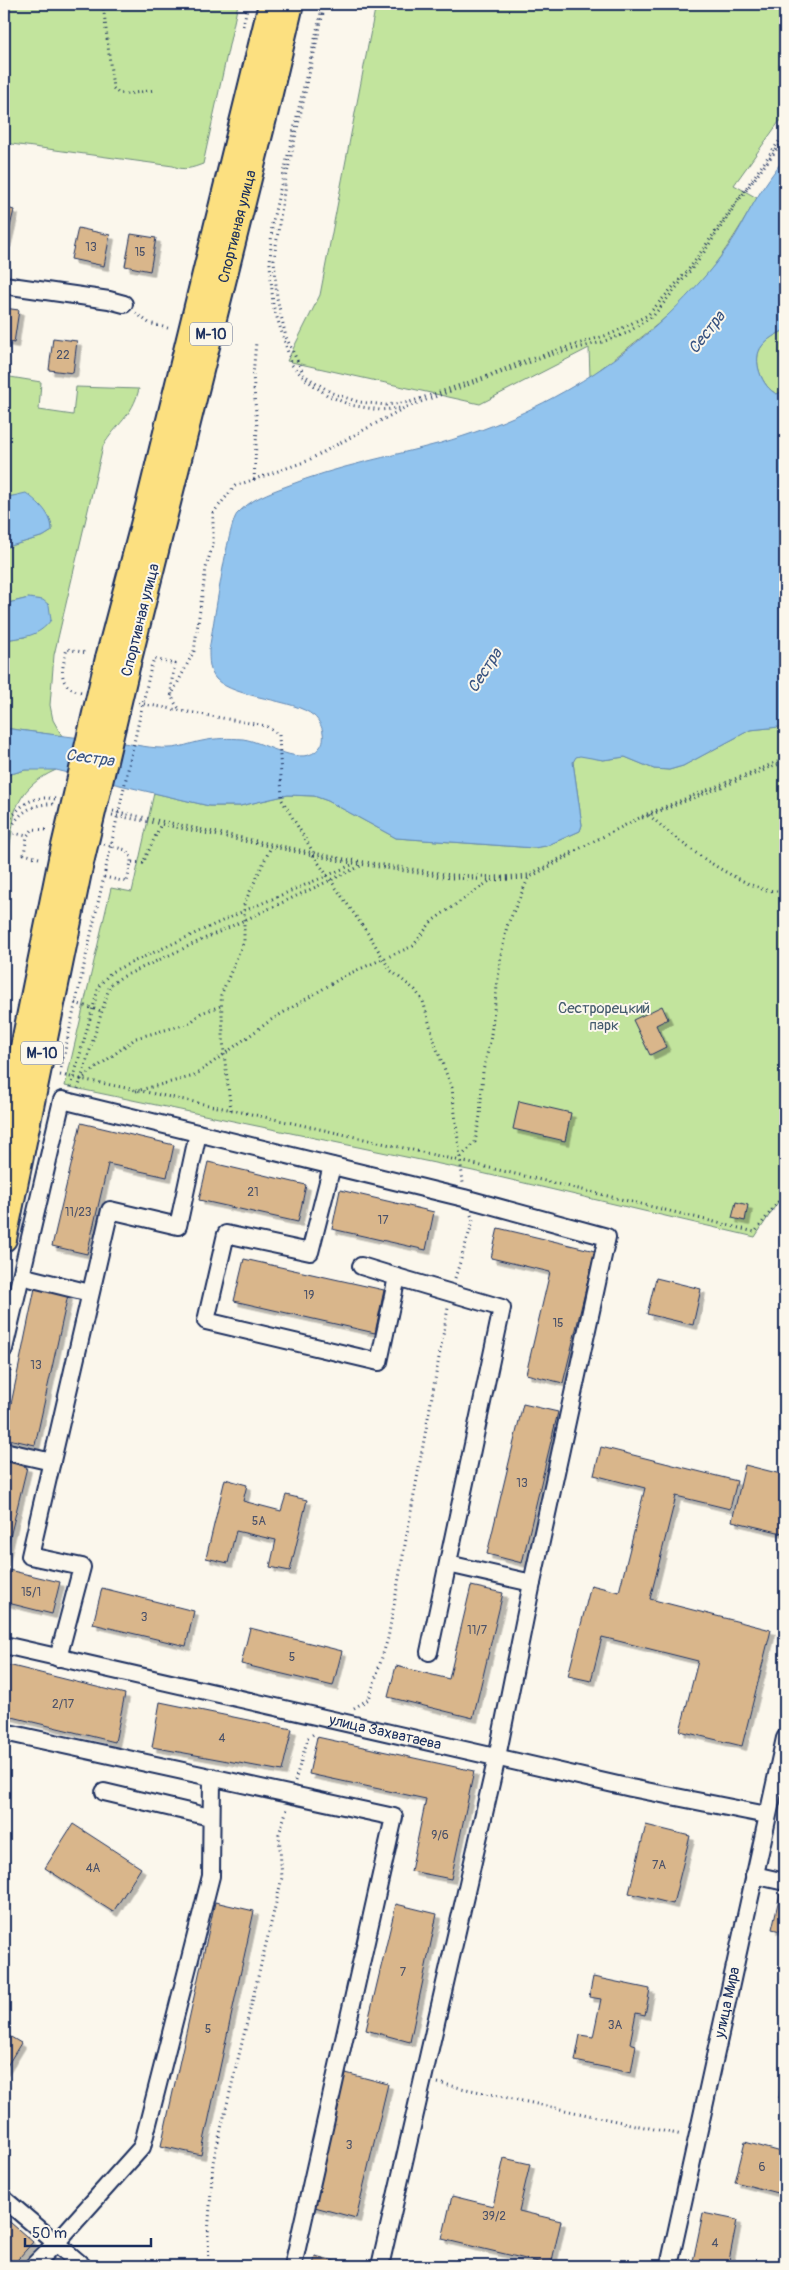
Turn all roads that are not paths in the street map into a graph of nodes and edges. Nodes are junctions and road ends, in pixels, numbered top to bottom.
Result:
1 (271, 4) edge
2 (291, 4) edge
3 (4, 285) edge
4 (124, 304) dead end
5 (119, 660) junction
6 (60, 861) junction
7 (198, 1133) junction
8 (4, 1141) edge
9 (332, 1166) junction
10 (4, 1239) edge
11 (362, 1266) dead end
12 (21, 1276) junction
13 (397, 1276) junction
14 (90, 1293) junction
15 (8, 1354) edge
16 (4, 1451) edge
17 (52, 1462) junction
18 (448, 1564) junction
19 (532, 1582) junction
20 (4, 1645) edge
21 (429, 1652) dead end
22 (58, 1658) junction
23 (4, 1732) edge
24 (785, 1738) edge
25 (497, 1757) junction
26 (212, 1778) junction
27 (104, 1792) dead end
28 (767, 1815) junction
29 (210, 1817) junction
30 (754, 1875) junction
31 (785, 1882) edge
32 (4, 2200) edge
33 (56, 2243) junction
34 (33, 2266) edge
35 (83, 2266) edge
36 (292, 2266) edge
37 (380, 2266) edge
38 (668, 2266) edge

1 - 5 highway, Спортивная улица / М-10
2 - 5 highway, Спортивная улица / М-10
3 - 4 street
5 - 6 highway, Спортивная улица / М-10, bridge
6 - 8 highway, Спортивная улица / М-10
6 - 10 highway, Спортивная улица / М-10
7 - 9 street
7 - 12 street
7 - 14 street
9 - 13 street
9 - 19 street
11 - 13 street
12 - 14 street
12 - 15 street
13 - 18 street
14 - 17 street
16 - 17 street
17 - 22 street
18 - 19 street
18 - 21 street
19 - 25 street
20 - 22 street, улица Захватаева
22 - 25 street, улица Захватаева
23 - 26 street
24 - 28 street, улица Мира
25 - 28 street, улица Захватаева
25 - 37 street
26 - 29 street
26 - 36 street
27 - 29 street
28 - 30 street, улица Мира
29 - 33 street
30 - 31 street
30 - 38 street, улица Мира
32 - 33 street
33 - 34 street
33 - 35 street

